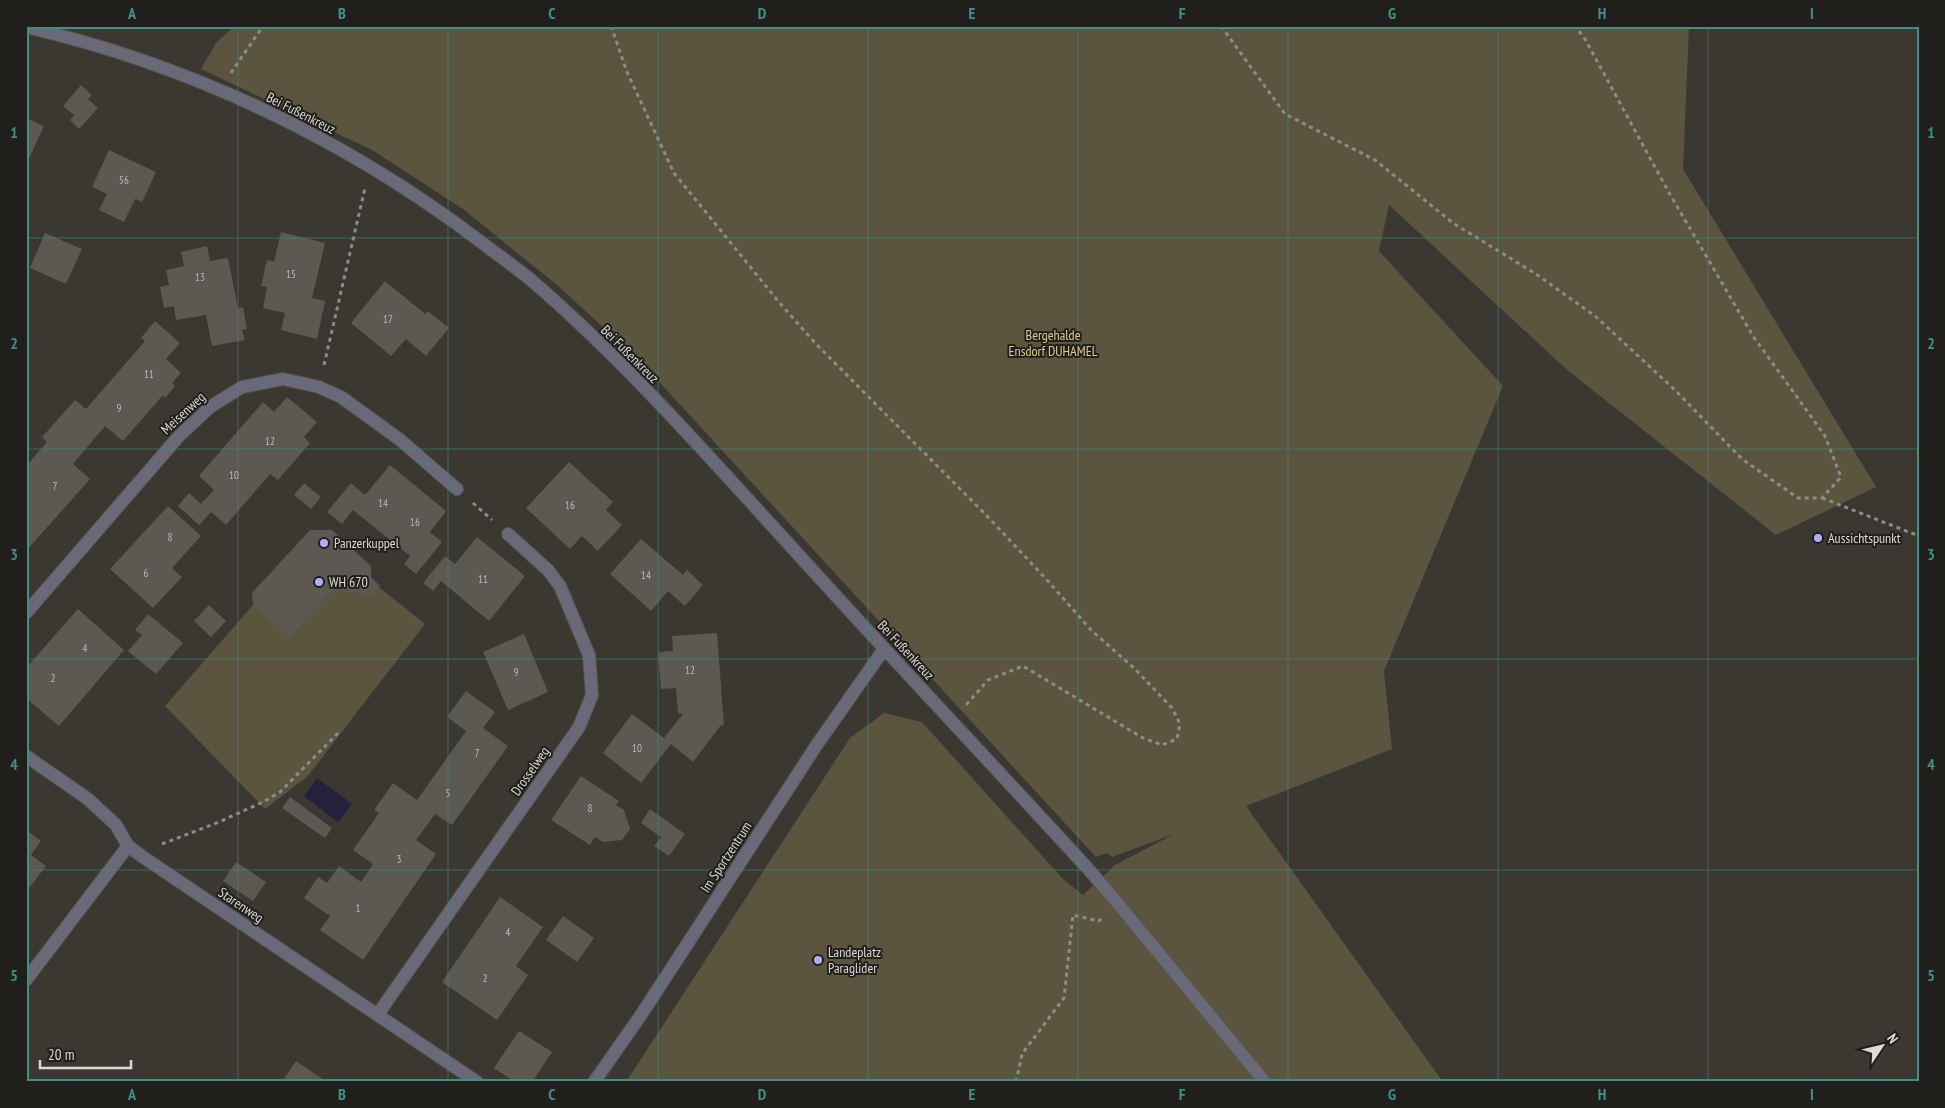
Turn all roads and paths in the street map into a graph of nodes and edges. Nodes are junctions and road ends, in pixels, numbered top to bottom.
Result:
1 (263, 26) edge
2 (611, 26) edge
3 (1221, 26) edge
4 (1576, 26) edge
5 (26, 27) edge
6 (219, 90) junction
7 (371, 166) junction
8 (319, 388) junction
9 (457, 489) joint
10 (1822, 498) junction
11 (508, 534) joint
12 (1919, 536) edge
13 (26, 613) edge
14 (884, 649) junction
15 (952, 721) junction
16 (340, 731) dead end
17 (26, 756) edge
18 (128, 846) junction
19 (143, 857) junction
20 (1115, 900) junction
21 (26, 980) edge
22 (378, 1014) junction
23 (477, 1082) edge
24 (594, 1082) edge
25 (1016, 1082) edge
26 (1265, 1082) edge

1 - 6 path
2 - 15 path
3 - 10 path
4 - 10 path
5 - 6 street, Bei Fußenkreuz
6 - 7 street, Bei Fußenkreuz
7 - 8 path
7 - 14 street, Bei Fußenkreuz
8 - 9 street, Meisenweg
8 - 13 street, Meisenweg
9 - 11 path
10 - 12 path
11 - 22 street, Drosselweg
14 - 15 street, Bei Fußenkreuz
14 - 24 street, Im Sportzentrum
15 - 20 street, Bei Fußenkreuz
16 - 19 path
17 - 18 street
18 - 19 street, Starenweg
18 - 21 street
19 - 22 street, Starenweg
20 - 25 path
20 - 26 street, Bei Fußenkreuz
22 - 23 street, Starenweg

